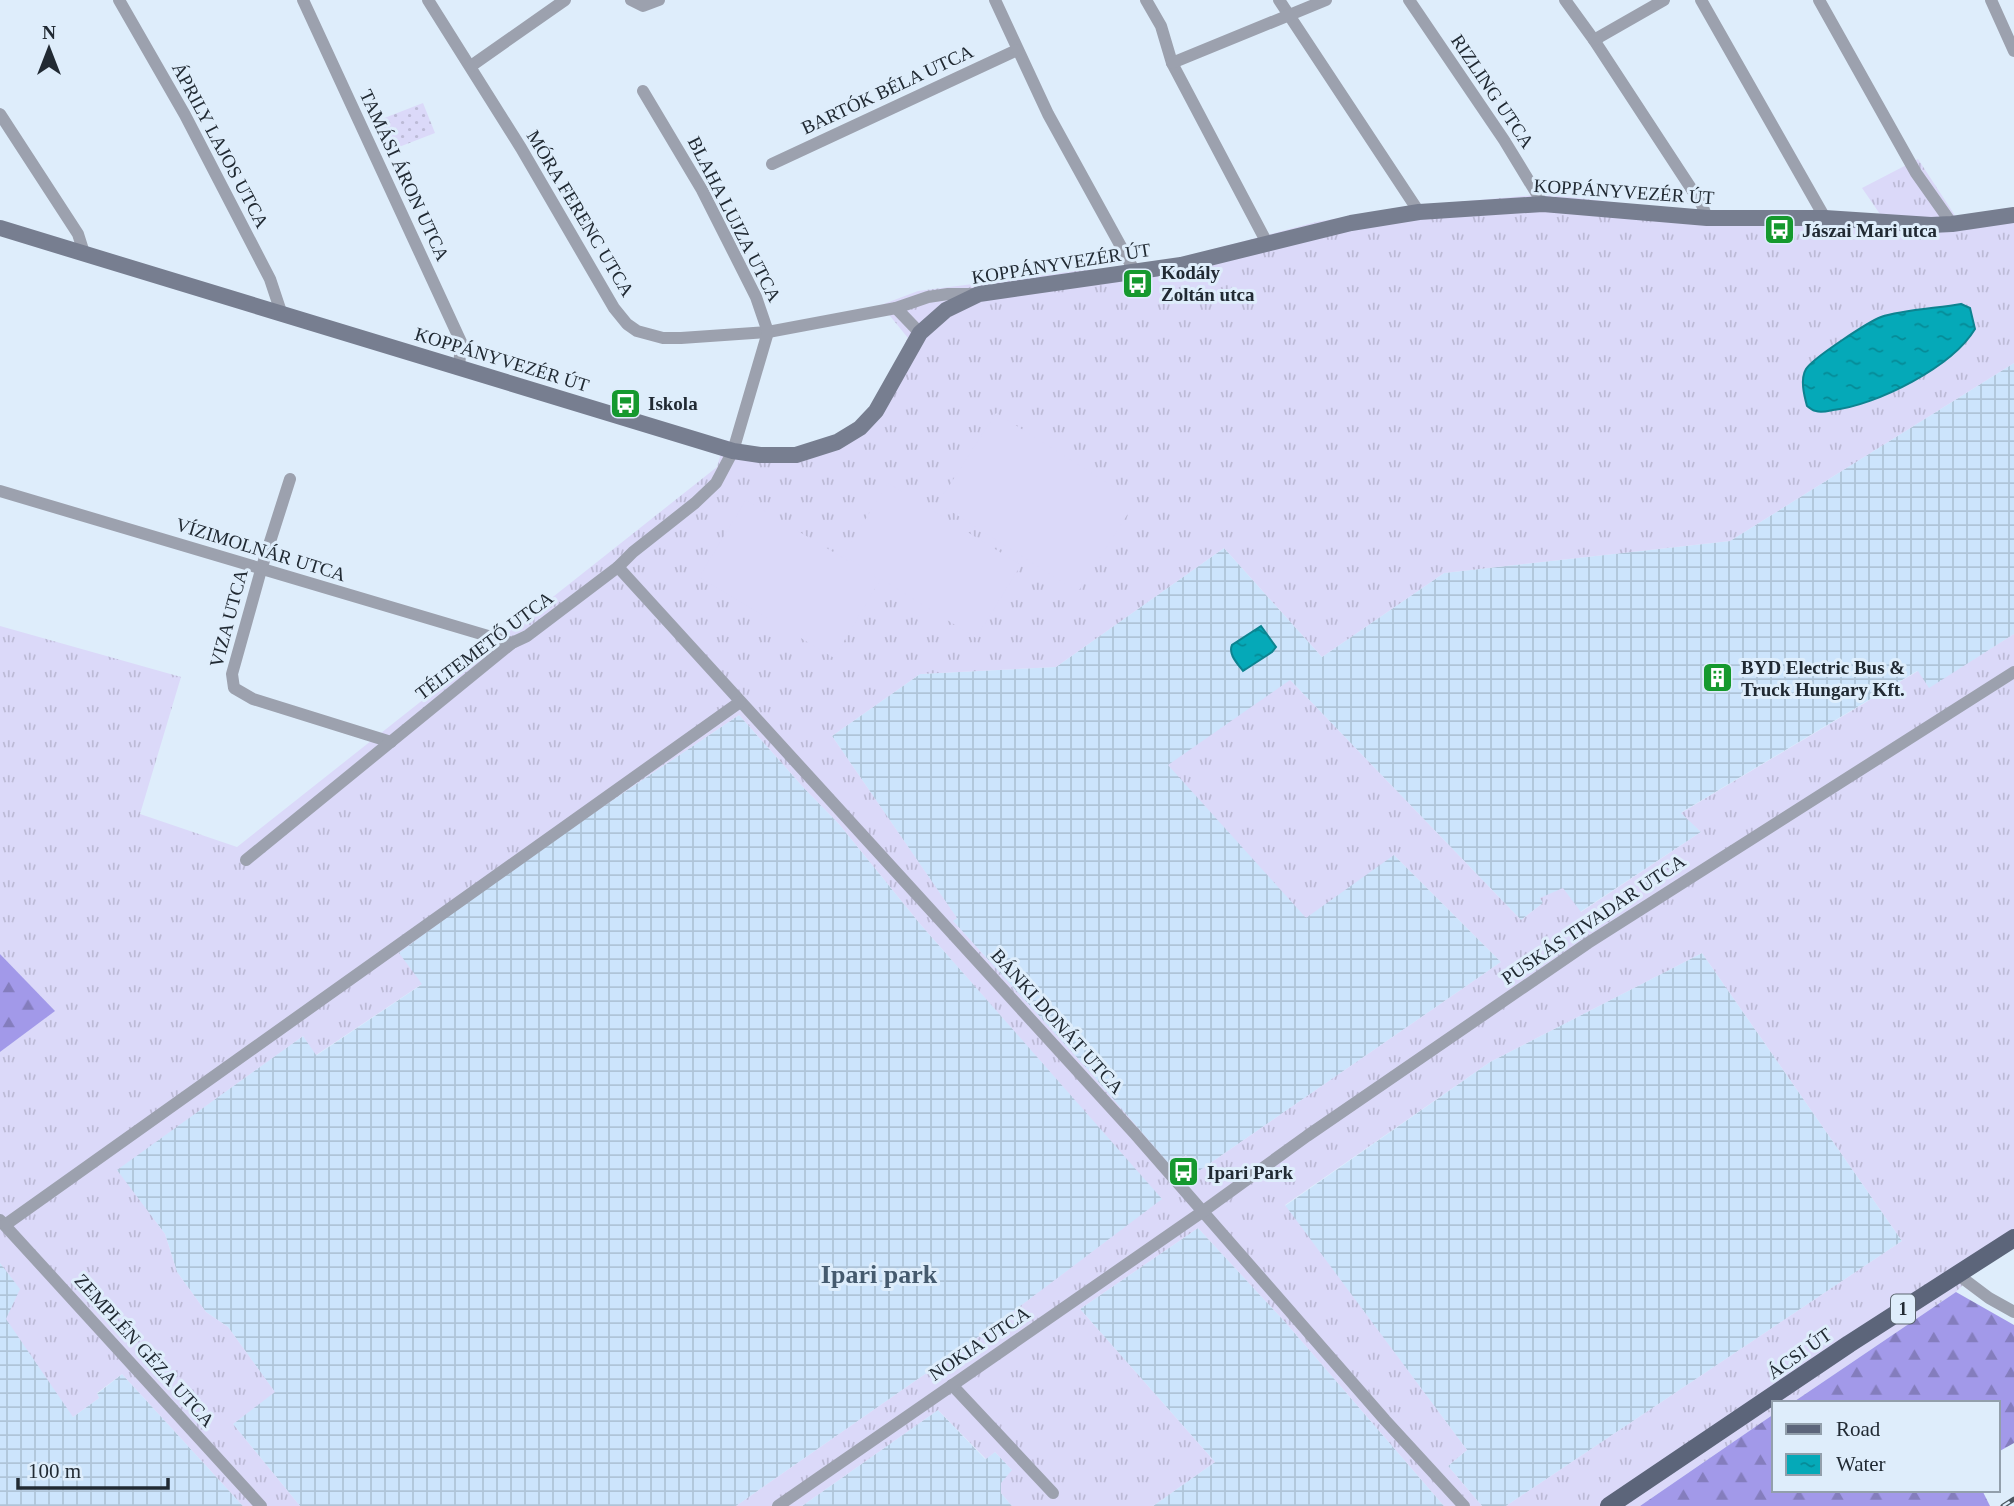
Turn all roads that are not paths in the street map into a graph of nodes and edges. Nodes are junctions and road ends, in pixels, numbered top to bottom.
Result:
1 (119, 0) edge
2 (303, 0) edge
3 (428, 0) edge
4 (565, 0) edge
5 (631, 0) edge
6 (659, 0) edge
7 (995, 0) edge
8 (1146, 0) edge
9 (1279, 0) edge
10 (1326, 0) edge
11 (1409, 0) edge
12 (1565, 0) edge
13 (1664, 0) edge
14 (1701, 0) edge
15 (1819, 0) edge
16 (1991, 0) edge
17 (1290, 15) junction
18 (1594, 40) junction
19 (1017, 50) junction
20 (2014, 51) edge
21 (1172, 62) junction
22 (471, 65) junction
23 (643, 91) dead end
24 (0, 114) edge
25 (772, 164) dead end
26 (1543, 204) junction
27 (1419, 212) junction
28 (2014, 215) edge
29 (1707, 218) junction
30 (1825, 218) junction
31 (1952, 224) junction
32 (0, 228) edge
33 (1267, 243) junction
34 (84, 253) junction
35 (1135, 272) junction
36 (979, 294) junction
37 (895, 308) junction
38 (281, 312) junction
39 (768, 332) junction
40 (920, 333) junction
41 (459, 368) junction
42 (733, 451) junction
43 (290, 479) dead end
44 (0, 491) edge
45 (618, 567) junction
46 (261, 570) junction
47 (512, 643) junction
48 (2014, 672) edge
49 (740, 702) junction
50 (391, 742) junction
51 (246, 860) dead end
52 (1202, 1212) junction
53 (2, 1222) edge
54 (2014, 1238) edge
55 (1957, 1274) junction
56 (2014, 1312) edge
57 (952, 1385) junction
58 (1053, 1493) dead end
59 (261, 1506) edge
60 (778, 1506) edge
61 (1464, 1506) edge
62 (1609, 1506) edge

1 - 38 street, ÁPRILY LAJOS UTCA
2 - 41 street, TAMÁSI ÁRON UTCA
3 - 22 street, MÓRA FERENC UTCA
4 - 22 street
5 - 6 street
7 - 19 street
8 - 21 street
9 - 17 street
10 - 17 street
11 - 26 street, RIZLING UTCA
12 - 18 street
13 - 18 street
14 - 30 street
15 - 31 street
16 - 20 street
17 - 21 street
17 - 27 street
18 - 29 street
19 - 25 street, BARTÓK BÉLA UTCA
19 - 35 street
21 - 33 street
22 - 39 street, MÓRA FERENC UTCA
23 - 39 street, BLAHA LUJZA UTCA
24 - 34 street
26 - 27 street, KOPPÁNYVEZÉR ÚT
26 - 29 street, KOPPÁNYVEZÉR ÚT
27 - 33 street, KOPPÁNYVEZÉR ÚT
28 - 31 street, KOPPÁNYVEZÉR ÚT
29 - 30 street, KOPPÁNYVEZÉR ÚT
30 - 31 street, KOPPÁNYVEZÉR ÚT
32 - 34 street, KOPPÁNYVEZÉR ÚT
33 - 35 street, KOPPÁNYVEZÉR ÚT
34 - 38 street, KOPPÁNYVEZÉR ÚT
35 - 36 street, KOPPÁNYVEZÉR ÚT
36 - 37 street, MÓRA FERENC UTCA
36 - 40 street, KOPPÁNYVEZÉR ÚT
37 - 39 street, MÓRA FERENC UTCA
37 - 40 street
38 - 41 street, KOPPÁNYVEZÉR ÚT
39 - 42 street, BLAHA LUJZA UTCA
40 - 42 street, KOPPÁNYVEZÉR ÚT
41 - 42 street, KOPPÁNYVEZÉR ÚT
42 - 45 street, TÉLTEMETŐ UTCA
43 - 46 street, VIZA UTCA
44 - 46 street, VÍZIMOLNÁR UTCA
45 - 47 street, TÉLTEMETŐ UTCA
45 - 49 street, BÁNKI DONÁT UTCA
46 - 47 street, VÍZIMOLNÁR UTCA
46 - 50 street, VIZA UTCA
47 - 50 street, TÉLTEMETŐ UTCA
48 - 52 street, PUSKÁS TIVADAR UTCA
49 - 52 street, BÁNKI DONÁT UTCA
49 - 53 street
50 - 51 street, TÉLTEMETŐ UTCA
52 - 57 street, NOKIA UTCA
52 - 61 street, BÁNKI DONÁT UTCA
53 - 59 street, ZEMPLÉN GÉZA UTCA
54 - 55 main road, ÁCSI ÚT / 1
55 - 56 street
55 - 62 main road, ÁCSI ÚT / 1
57 - 58 street
57 - 60 street, NOKIA UTCA

